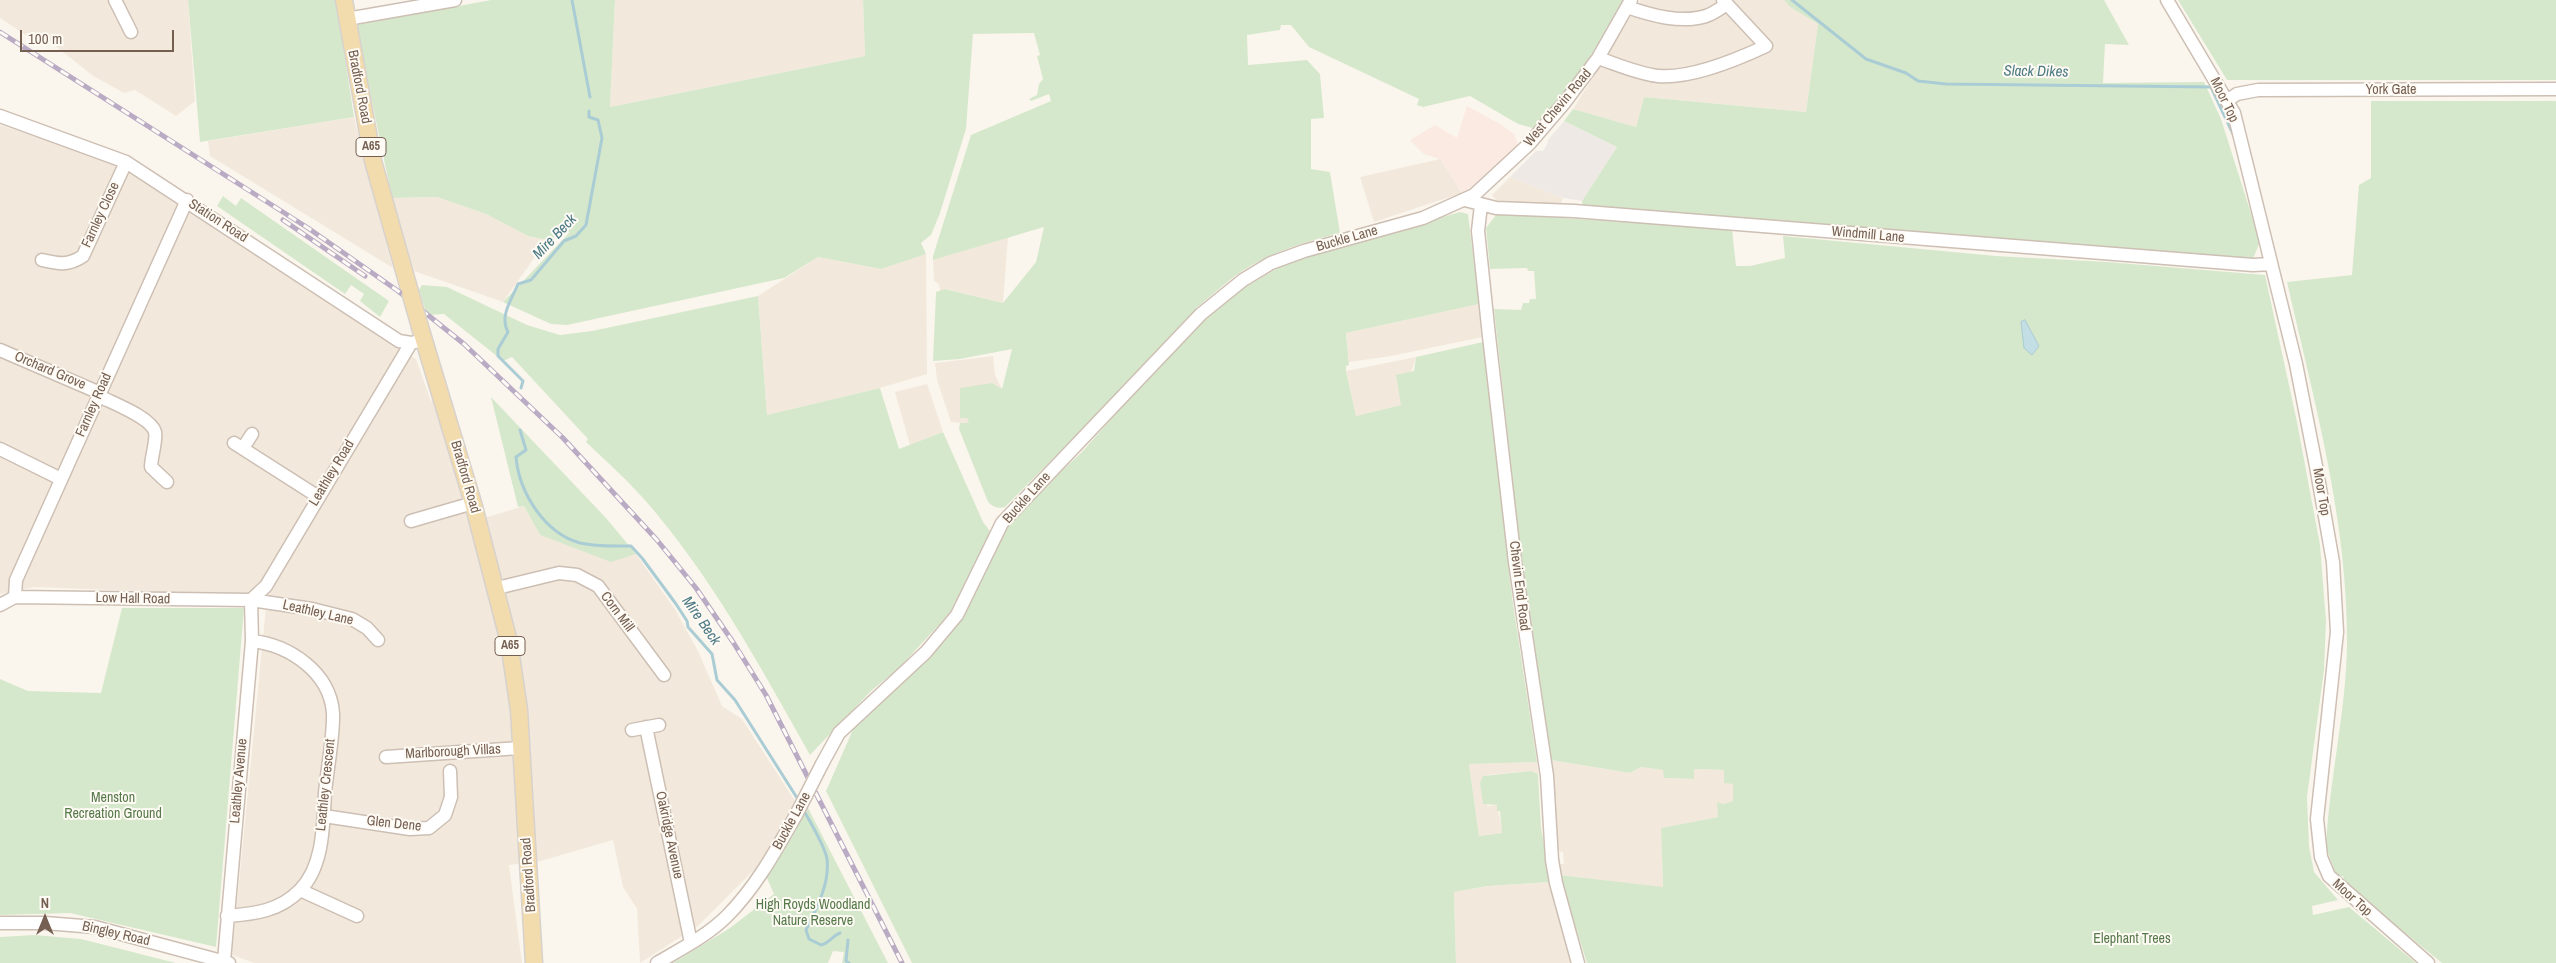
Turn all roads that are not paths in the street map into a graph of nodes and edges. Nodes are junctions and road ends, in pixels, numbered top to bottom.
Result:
1 (115, 0) edge
2 (344, 0) edge
3 (455, 0) edge
4 (2167, 0) edge
5 (1725, 2) edge
6 (1629, 3) edge
7 (346, 19) junction
8 (131, 32) dead end
9 (1598, 58) junction
10 (2556, 89) edge
11 (2228, 100) junction
12 (0, 116) edge
13 (126, 162) junction
14 (187, 200) junction
15 (1466, 200) junction
16 (1481, 205) junction
17 (42, 260) dead end
18 (2272, 264) junction
19 (418, 337) junction
20 (0, 350) edge
21 (100, 394) junction
22 (252, 434) dead end
23 (0, 449) edge
24 (61, 479) junction
25 (167, 482) dead end
26 (317, 496) junction
27 (473, 503) junction
28 (410, 521) dead end
29 (497, 588) junction
30 (15, 598) junction
31 (251, 600) junction
32 (0, 605) edge
33 (378, 640) dead end
34 (252, 641) junction
35 (664, 675) dead end
36 (632, 730) dead end
37 (520, 748) junction
38 (386, 756) dead end
39 (450, 771) dead end
40 (324, 816) junction
41 (300, 890) junction
42 (227, 916) junction
43 (357, 916) dead end
44 (0, 923) edge
45 (691, 943) junction
46 (226, 962) edge
47 (534, 963) edge
48 (657, 963) edge
49 (1578, 963) edge
50 (2428, 963) edge

1 - 8 street
2 - 7 main road, Bradford Road / A65
3 - 7 street
4 - 11 street, Moor Top
5 - 6 street
5 - 9 street
6 - 9 street, West Chevin Road
7 - 19 main road, Bradford Road / A65, bridge
9 - 15 street, West Chevin Road
10 - 11 street, York Gate
11 - 18 street, Moor Top
12 - 13 street, Station Road
13 - 14 street, Station Road
13 - 17 street, Farnley Close
14 - 19 street, Station Road
14 - 21 street, Farnley Road
15 - 16 street, Windmill Lane
15 - 45 street, Buckle Lane, bridge
16 - 18 street, Windmill Lane
16 - 49 street, Chevin End Road
18 - 50 street, Moor Top
19 - 26 street, Leathley Road
19 - 27 main road, Bradford Road / A65
20 - 21 street, Orchard Grove
21 - 24 street, Farnley Road
21 - 25 street, Orchard Grove
22 - 26 street
23 - 24 street
24 - 30 street, Farnley Road
26 - 31 street, Leathley Road
27 - 28 street
27 - 29 main road, Bradford Road / A65
29 - 35 street, Corn Mill
29 - 37 main road, Bradford Road / A65
30 - 31 street, Low Hall Road
30 - 32 street
31 - 33 street, Leathley Lane
31 - 34 street, Leathley Avenue
34 - 40 street, Leathley Crescent
34 - 42 street, Leathley Avenue
36 - 45 street, Oakridge Avenue
37 - 38 street, Marlborough Villas
37 - 47 main road, Bradford Road / A65
39 - 40 street, Glen Dene
40 - 41 street, Leathley Crescent
41 - 42 street, Leathley Crescent
41 - 43 street
42 - 46 street, Leathley Avenue
44 - 46 street, Bingley Road
45 - 48 street, Buckle Lane

